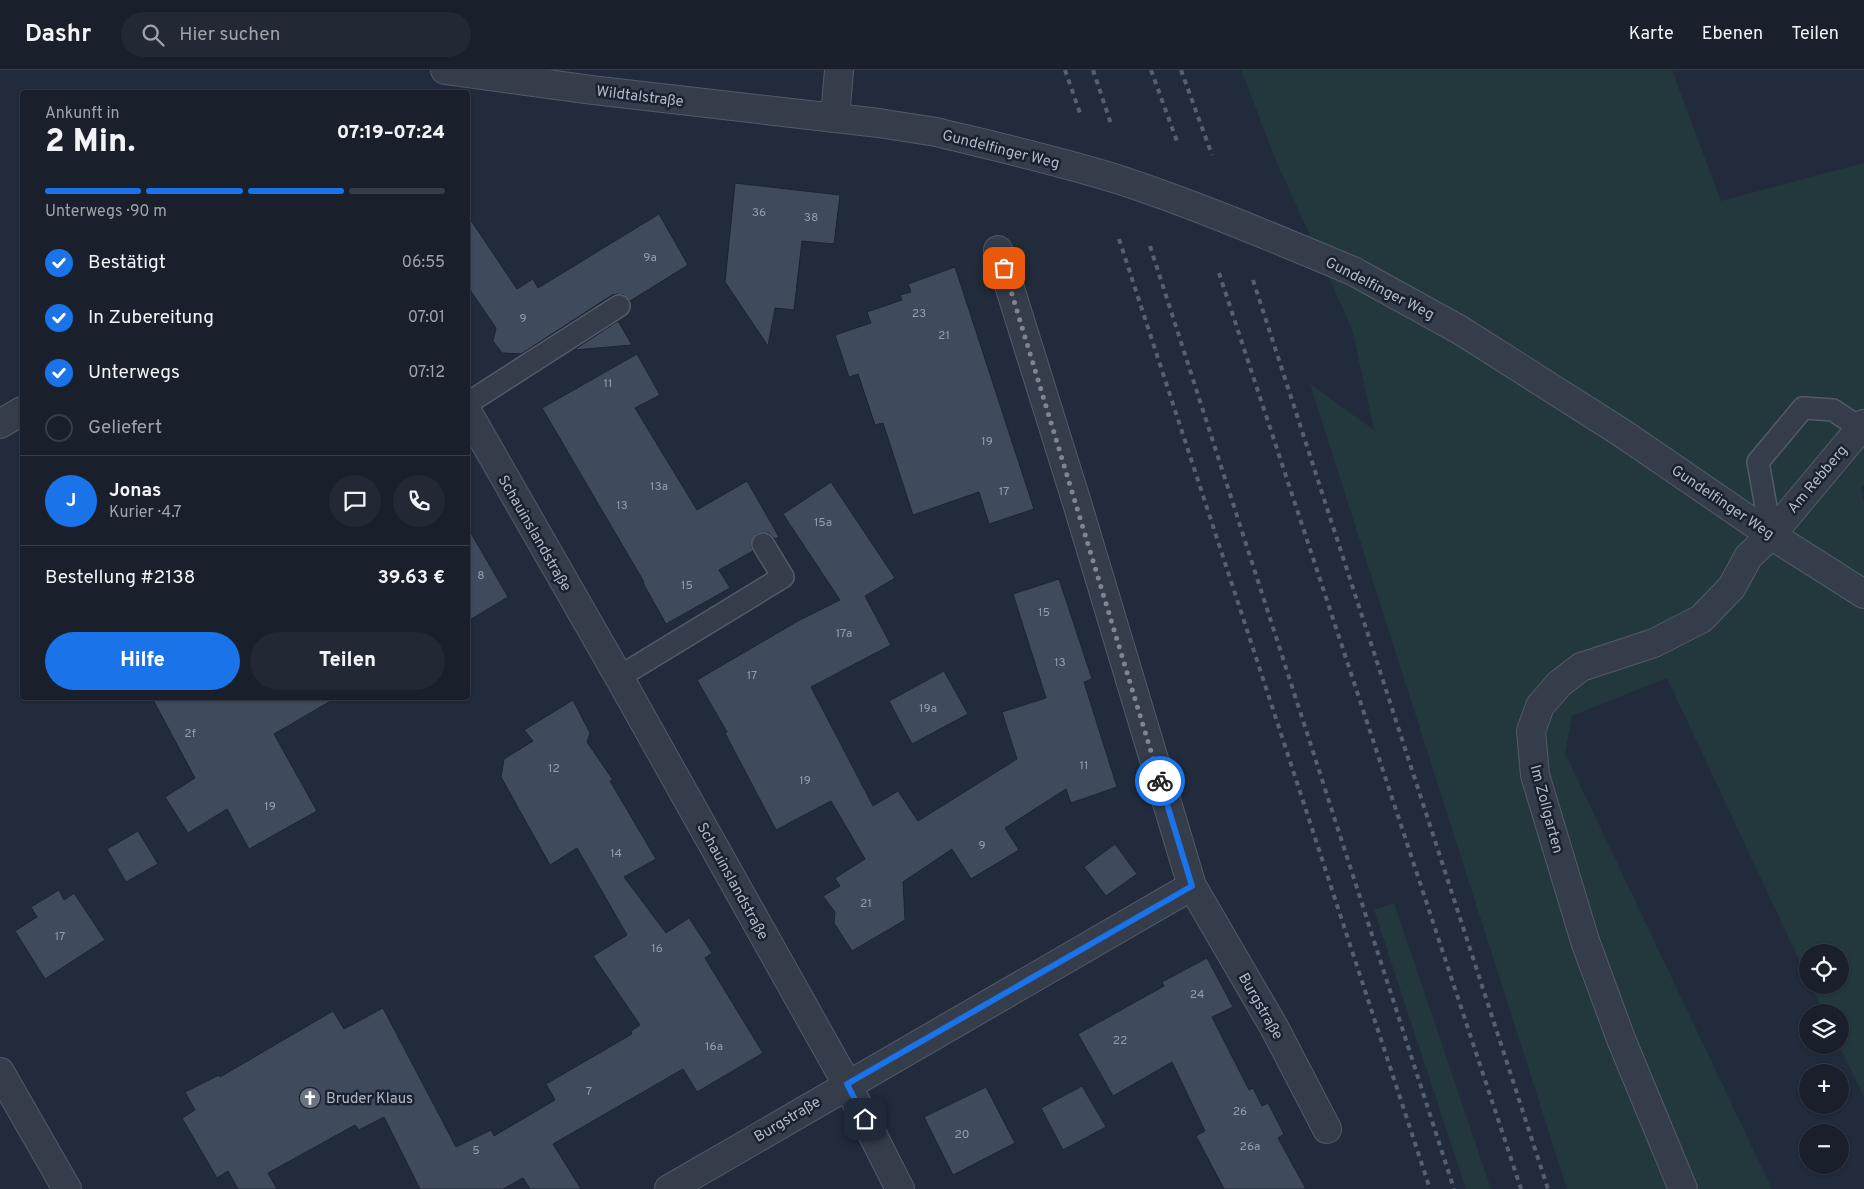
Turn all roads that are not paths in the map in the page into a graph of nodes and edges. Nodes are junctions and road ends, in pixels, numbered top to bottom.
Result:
1 (445, 70) edge
2 (839, 70) edge
3 (835, 118) junction
4 (998, 250) dead end
5 (619, 306) dead end
6 (470, 402) edge
7 (20, 412) edge
8 (470, 417) edge
9 (0, 424) edge
10 (1862, 426) edge
11 (1771, 535) junction
12 (763, 544) dead end
13 (1864, 594) edge
14 (619, 677) junction
15 (1192, 886) junction
16 (0, 1072) edge
17 (847, 1084) junction
18 (1327, 1129) dead end
19 (67, 1189) edge
20 (669, 1189) edge
21 (900, 1189) edge
22 (1683, 1189) edge

1 - 3 street, Wildtalstraße
2 - 3 street
3 - 11 street, Gundelfinger Weg, bridge
4 - 15 street, Burgstraße
5 - 6 lane
7 - 9 street
8 - 14 street, Schauinslandstraße
10 - 11 street, Am Rebberg
10 - 11 lane
11 - 13 street, Gundelfinger Weg
11 - 22 street, Im Zollgarten
12 - 14 lane
14 - 17 street, Schauinslandstraße
15 - 17 street, Burgstraße
15 - 18 street, Burgstraße
16 - 19 street
17 - 20 street, Burgstraße
17 - 21 street, Schauinslandstraße

